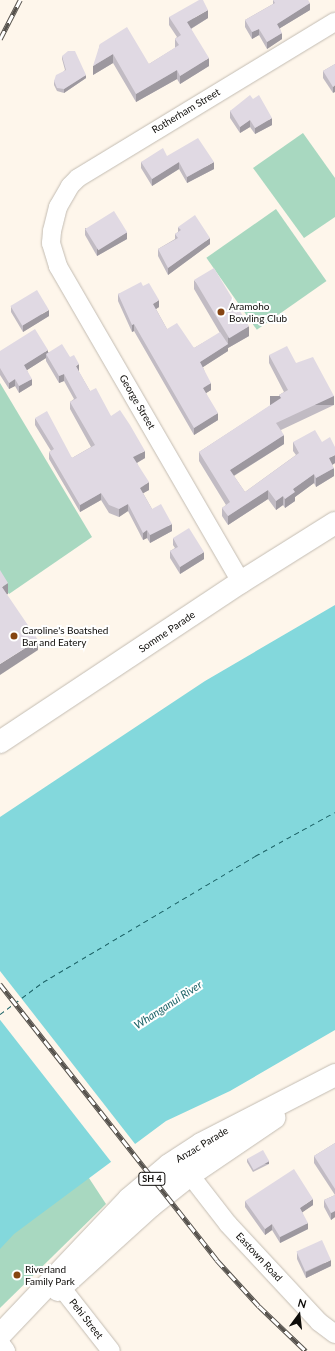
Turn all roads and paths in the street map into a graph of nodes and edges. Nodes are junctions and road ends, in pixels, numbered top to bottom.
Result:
1 (335, 22) edge
2 (55, 217) joint
3 (335, 523) edge
4 (241, 582) junction
5 (0, 742) edge
6 (335, 1075) edge
7 (190, 1175) junction
8 (61, 1287) junction
9 (335, 1334) edge
10 (2, 1336) edge
11 (6, 1351) edge
12 (111, 1351) edge

1 - 2 street, Rotherham Street
2 - 4 street, George Street
3 - 4 main road, Somme Parade
4 - 5 main road, Somme Parade
6 - 7 main road, Anzac Parade / SH 4
6 - 10 main road, Anzac Parade / SH 4
7 - 8 main road, Anzac Parade / SH 4
7 - 9 street, Eastown Road
8 - 10 main road, Anzac Parade / SH 4
8 - 12 street, Pehi Street
10 - 11 street

